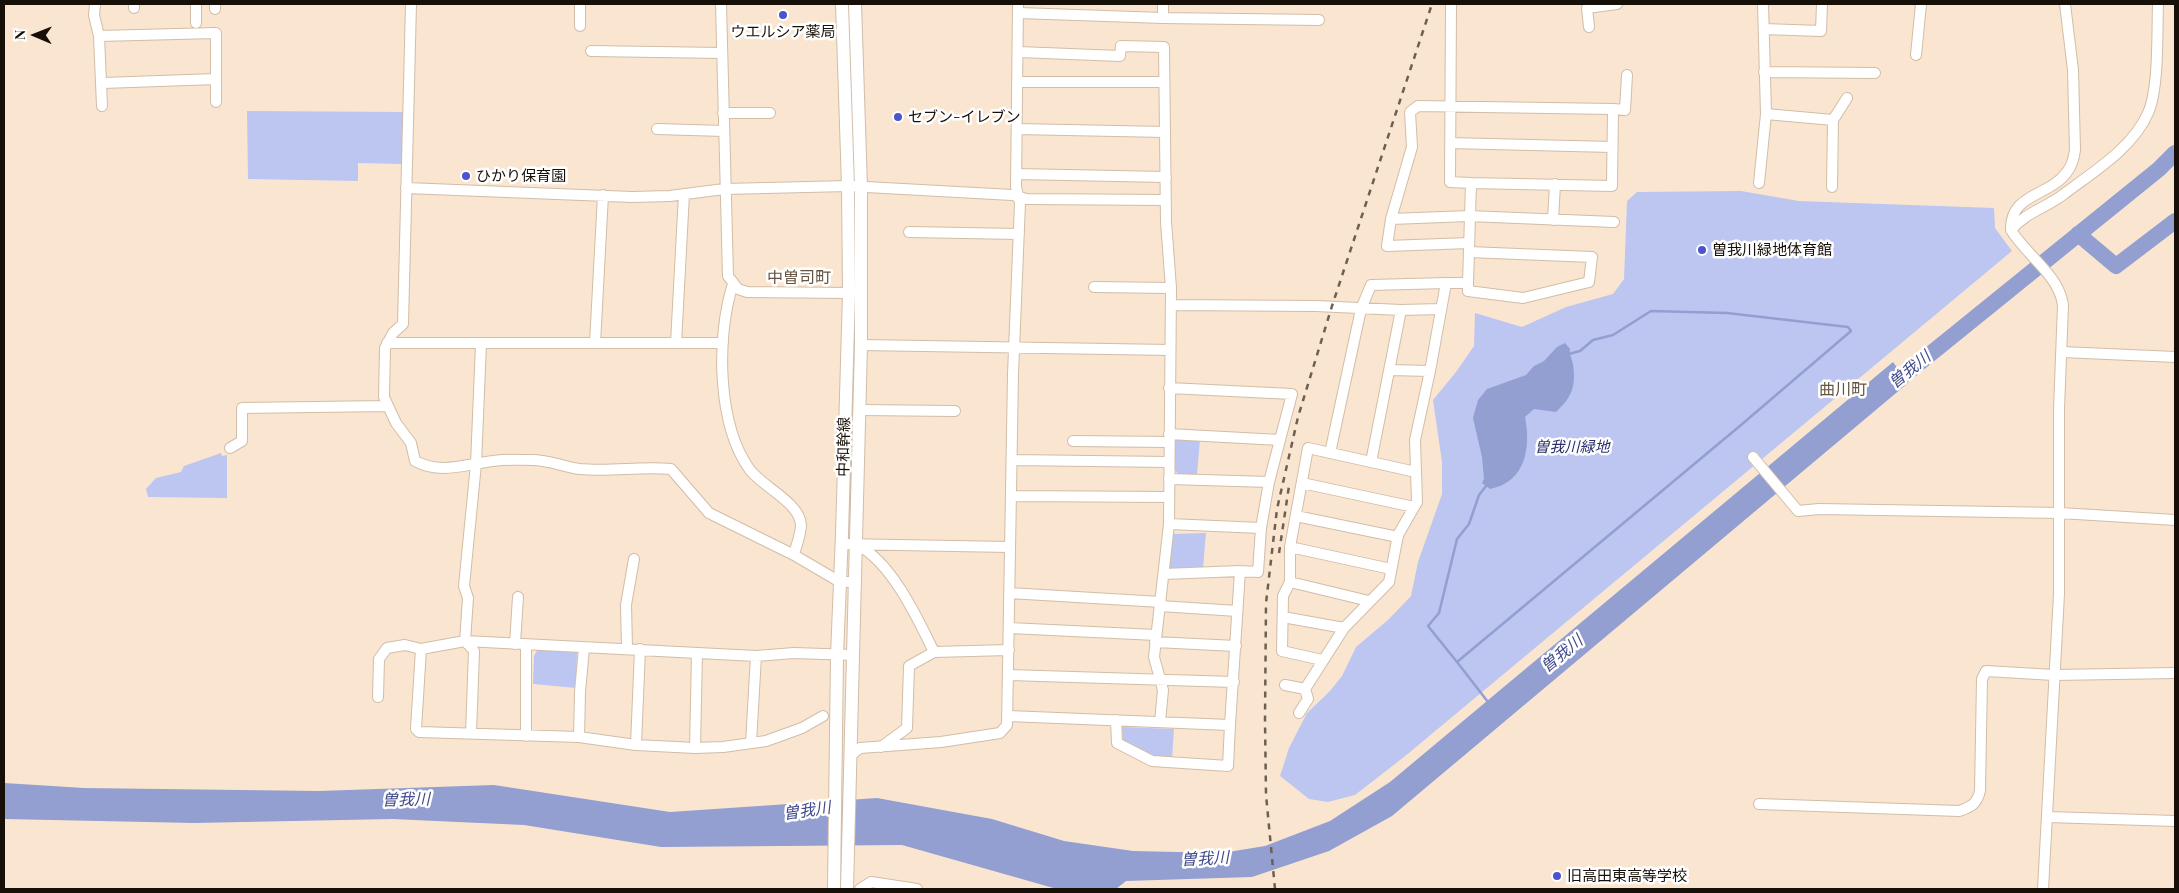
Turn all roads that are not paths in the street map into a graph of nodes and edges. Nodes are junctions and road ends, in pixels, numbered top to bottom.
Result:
1 (95, 4) edge
2 (196, 4) edge
3 (411, 4) edge
4 (580, 4) edge
5 (721, 4) edge
6 (842, 4) edge
7 (855, 4) edge
8 (1163, 4) edge
9 (1451, 4) edge
10 (1617, 4) edge
11 (1763, 4) edge
12 (1822, 4) edge
13 (1921, 4) edge
14 (2065, 4) edge
15 (2158, 4) edge
16 (1019, 8) edge
17 (1163, 18) junction
18 (1319, 20) dead end
19 (196, 23) dead end
20 (580, 26) dead end
21 (1589, 27) dead end
22 (1764, 29) junction
23 (99, 36) junction
24 (590, 51) dead end
25 (1019, 52) junction
26 (722, 53) junction
27 (1916, 54) dead end
28 (1764, 72) junction
29 (1875, 73) dead end
30 (1627, 75) dead end
31 (216, 79) junction
32 (1018, 82) junction
33 (1163, 82) junction
34 (103, 83) junction
35 (1847, 98) dead end
36 (216, 102) dead end
37 (102, 106) dead end
38 (1451, 106) junction
39 (1613, 109) junction
40 (723, 113) junction
41 (770, 113) dead end
42 (1766, 114) junction
43 (1833, 120) junction
44 (657, 129) dead end
45 (1017, 129) junction
46 (724, 131) junction
47 (1165, 132) junction
48 (1450, 143) junction
49 (1612, 147) junction
50 (1016, 174) junction
51 (1166, 177) junction
52 (1470, 183) junction
53 (1759, 183) dead end
54 (1555, 184) junction
55 (848, 186) junction
56 (861, 187) junction
57 (1832, 187) dead end
58 (406, 188) junction
59 (724, 188) junction
60 (684, 194) junction
61 (603, 195) junction
62 (1018, 198) junction
63 (1166, 200) junction
64 (1469, 216) junction
65 (1391, 219) junction
66 (1553, 220) junction
67 (1614, 222) dead end
68 (909, 232) dead end
69 (1019, 234) junction
70 (2013, 234) junction
71 (1469, 248) junction
72 (1446, 283) junction
73 (1468, 283) junction
74 (733, 284) junction
75 (1094, 288) dead end
76 (1171, 288) junction
77 (848, 293) junction
78 (1171, 305) junction
79 (1361, 309) junction
80 (1400, 310) junction
81 (1441, 310) junction
82 (387, 343) junction
83 (595, 343) junction
84 (676, 343) junction
85 (723, 343) junction
86 (481, 344) junction
87 (861, 345) junction
88 (1014, 347) junction
89 (1170, 350) junction
90 (2062, 352) junction
91 (2175, 357) edge
92 (1390, 370) junction
93 (1430, 371) junction
94 (1169, 388) junction
95 (387, 406) junction
96 (860, 410) junction
97 (954, 411) dead end
98 (1169, 438) junction
99 (1280, 440) junction
100 (1073, 441) dead end
101 (230, 448) dead end
102 (1330, 453) junction
103 (1753, 458) dead end
104 (1012, 460) junction
105 (1169, 462) junction
106 (1371, 462) junction
107 (476, 464) junction
108 (1416, 472) junction
109 (1169, 479) junction
110 (1269, 482) junction
111 (1302, 483) junction
112 (1011, 496) junction
113 (1168, 497) junction
114 (1414, 506) junction
115 (2060, 513) junction
116 (1296, 516) junction
117 (2175, 520) edge
118 (1169, 524) junction
119 (1261, 528) junction
120 (1398, 536) junction
121 (842, 544) junction
122 (857, 545) junction
123 (1290, 546) junction
124 (1009, 547) junction
125 (794, 555) junction
126 (634, 559) dead end
127 (1391, 569) junction
128 (1240, 571) junction
129 (1164, 574) junction
130 (840, 582) junction
131 (856, 582) junction
132 (1290, 582) junction
133 (1009, 594) junction
134 (518, 598) dead end
135 (1369, 601) junction
136 (1161, 604) junction
137 (1237, 611) junction
138 (1283, 616) junction
139 (1009, 628) junction
140 (1344, 628) junction
141 (1156, 639) junction
142 (465, 641) junction
143 (515, 644) junction
144 (526, 645) junction
145 (1236, 646) junction
146 (584, 648) junction
147 (627, 648) junction
148 (421, 649) junction
149 (640, 649) junction
150 (1008, 650) junction
151 (934, 652) junction
152 (697, 653) junction
153 (837, 655) junction
154 (756, 656) junction
155 (854, 656) junction
156 (1322, 660) junction
157 (2175, 673) edge
158 (1009, 675) junction
159 (2054, 675) junction
160 (1160, 679) junction
161 (1234, 682) junction
162 (1285, 685) dead end
163 (1305, 689) junction
164 (378, 697) dead end
165 (1299, 713) dead end
166 (822, 716) dead end
167 (1008, 716) junction
168 (1116, 720) junction
169 (1160, 722) junction
170 (1230, 725) junction
171 (471, 733) junction
172 (526, 736) junction
173 (579, 737) junction
174 (751, 743) junction
175 (636, 745) junction
176 (880, 747) junction
177 (694, 748) junction
178 (850, 757) junction
179 (1759, 804) dead end
180 (2048, 817) junction
181 (2175, 821) edge
182 (834, 889) edge
183 (847, 889) edge
184 (860, 889) edge
185 (917, 889) edge
186 (2043, 889) edge

1 - 23 street
2 - 19 street
3 - 58 street
4 - 20 street
5 - 26 street
6 - 55 main road, 中和幹線
7 - 56 main road, 中和幹線
8 - 17 street
9 - 38 street
10 - 21 street
11 - 22 street
12 - 22 street
13 - 27 street
14 - 70 street
15 - 70 street
16 - 17 street
16 - 25 street
17 - 18 street
22 - 28 street
23 - 31 street
23 - 34 street
24 - 26 street
25 - 32 street
25 - 33 street
26 - 40 street
28 - 29 street
28 - 42 street
30 - 39 street
31 - 34 street
31 - 36 street
32 - 33 street
32 - 45 street
33 - 47 street
34 - 37 street
35 - 43 street
38 - 39 street
38 - 48 street
38 - 65 street
39 - 49 street
40 - 41 street
40 - 46 street
42 - 43 street
42 - 53 street
43 - 57 street
44 - 46 street
45 - 47 street
45 - 50 street
46 - 59 street
47 - 51 street
48 - 49 street
48 - 52 street
49 - 54 street
50 - 51 street
50 - 62 street
51 - 63 street
52 - 54 street
52 - 64 street
54 - 66 street
55 - 56 street
55 - 59 street
55 - 77 main road, 中和幹線
56 - 62 street
56 - 87 main road, 中和幹線
58 - 61 street
58 - 82 street
59 - 60 street
59 - 74 street
60 - 61 street
60 - 84 street
61 - 83 street
62 - 63 street
62 - 69 street
63 - 76 street
64 - 65 street
64 - 66 street
64 - 71 street
65 - 71 street
66 - 67 street
68 - 69 street
69 - 88 street
70 - 90 street
71 - 73 street
71 - 73 street
72 - 73 street
72 - 79 street
72 - 81 street
74 - 77 street
74 - 85 street
75 - 76 street
76 - 78 street
77 - 121 main road, 中和幹線
78 - 79 street
78 - 89 street
79 - 80 street
79 - 102 street
80 - 81 street
80 - 92 street
81 - 93 street
82 - 86 street
82 - 95 street
83 - 84 street
83 - 86 street
84 - 85 street
85 - 125 street
86 - 107 street
87 - 88 street
87 - 96 main road, 中和幹線
88 - 89 street
88 - 104 street
89 - 94 street
90 - 91 street
90 - 115 street
92 - 93 street
92 - 106 street
93 - 108 street
94 - 98 street
94 - 99 street
95 - 101 street
95 - 107 street
96 - 97 street
96 - 122 main road, 中和幹線
98 - 99 street
98 - 100 street
98 - 105 street
99 - 110 street
102 - 106 street
102 - 111 street
103 - 115 street
104 - 105 street
104 - 112 street
105 - 109 street
106 - 108 street
107 - 125 street
107 - 142 street
108 - 114 street
109 - 110 street
109 - 113 street
110 - 119 street
111 - 114 street
111 - 116 street
112 - 113 street
112 - 124 street
113 - 118 street
114 - 120 street
115 - 117 street
115 - 159 street
116 - 120 street
116 - 123 street
118 - 119 street
118 - 129 street
119 - 128 street
120 - 127 street
121 - 122 street
121 - 130 main road, 中和幹線
122 - 124 street
122 - 131 main road, 中和幹線
122 - 151 street
123 - 127 street
123 - 132 street
124 - 133 street
125 - 130 street
126 - 147 street
127 - 135 street
128 - 129 street
128 - 137 street
129 - 136 street
130 - 131 street
130 - 153 main road, 中和幹線
131 - 155 main road, 中和幹線
132 - 135 street
132 - 138 street
133 - 136 street
133 - 139 street
134 - 143 street
135 - 140 street
136 - 137 street
136 - 141 street
137 - 145 street
138 - 140 street
138 - 156 street
139 - 141 street
139 - 150 street
140 - 156 street
141 - 145 street
141 - 160 street
142 - 143 street
142 - 148 street
142 - 171 street
143 - 144 street
144 - 146 street
144 - 172 street
145 - 161 street
146 - 147 street
146 - 173 street
147 - 149 street
148 - 164 street
148 - 171 street
149 - 152 street
149 - 175 street
150 - 151 street
150 - 158 street
151 - 176 street
152 - 154 street
152 - 177 street
153 - 154 street
153 - 155 street
153 - 182 main road, 中和幹線
154 - 174 street
155 - 178 main road, 中和幹線
156 - 163 street
157 - 159 street
158 - 160 street
158 - 167 street
159 - 179 street
159 - 180 street
160 - 161 street
160 - 169 street
161 - 170 street
162 - 163 street
163 - 165 street
166 - 174 street
167 - 168 street
167 - 176 street
168 - 169 street
168 - 170 street
169 - 170 street
171 - 172 street
172 - 173 street
173 - 175 street
174 - 177 street
175 - 177 street
176 - 178 street
178 - 183 main road, 中和幹線
180 - 181 street
180 - 186 street
184 - 185 street

